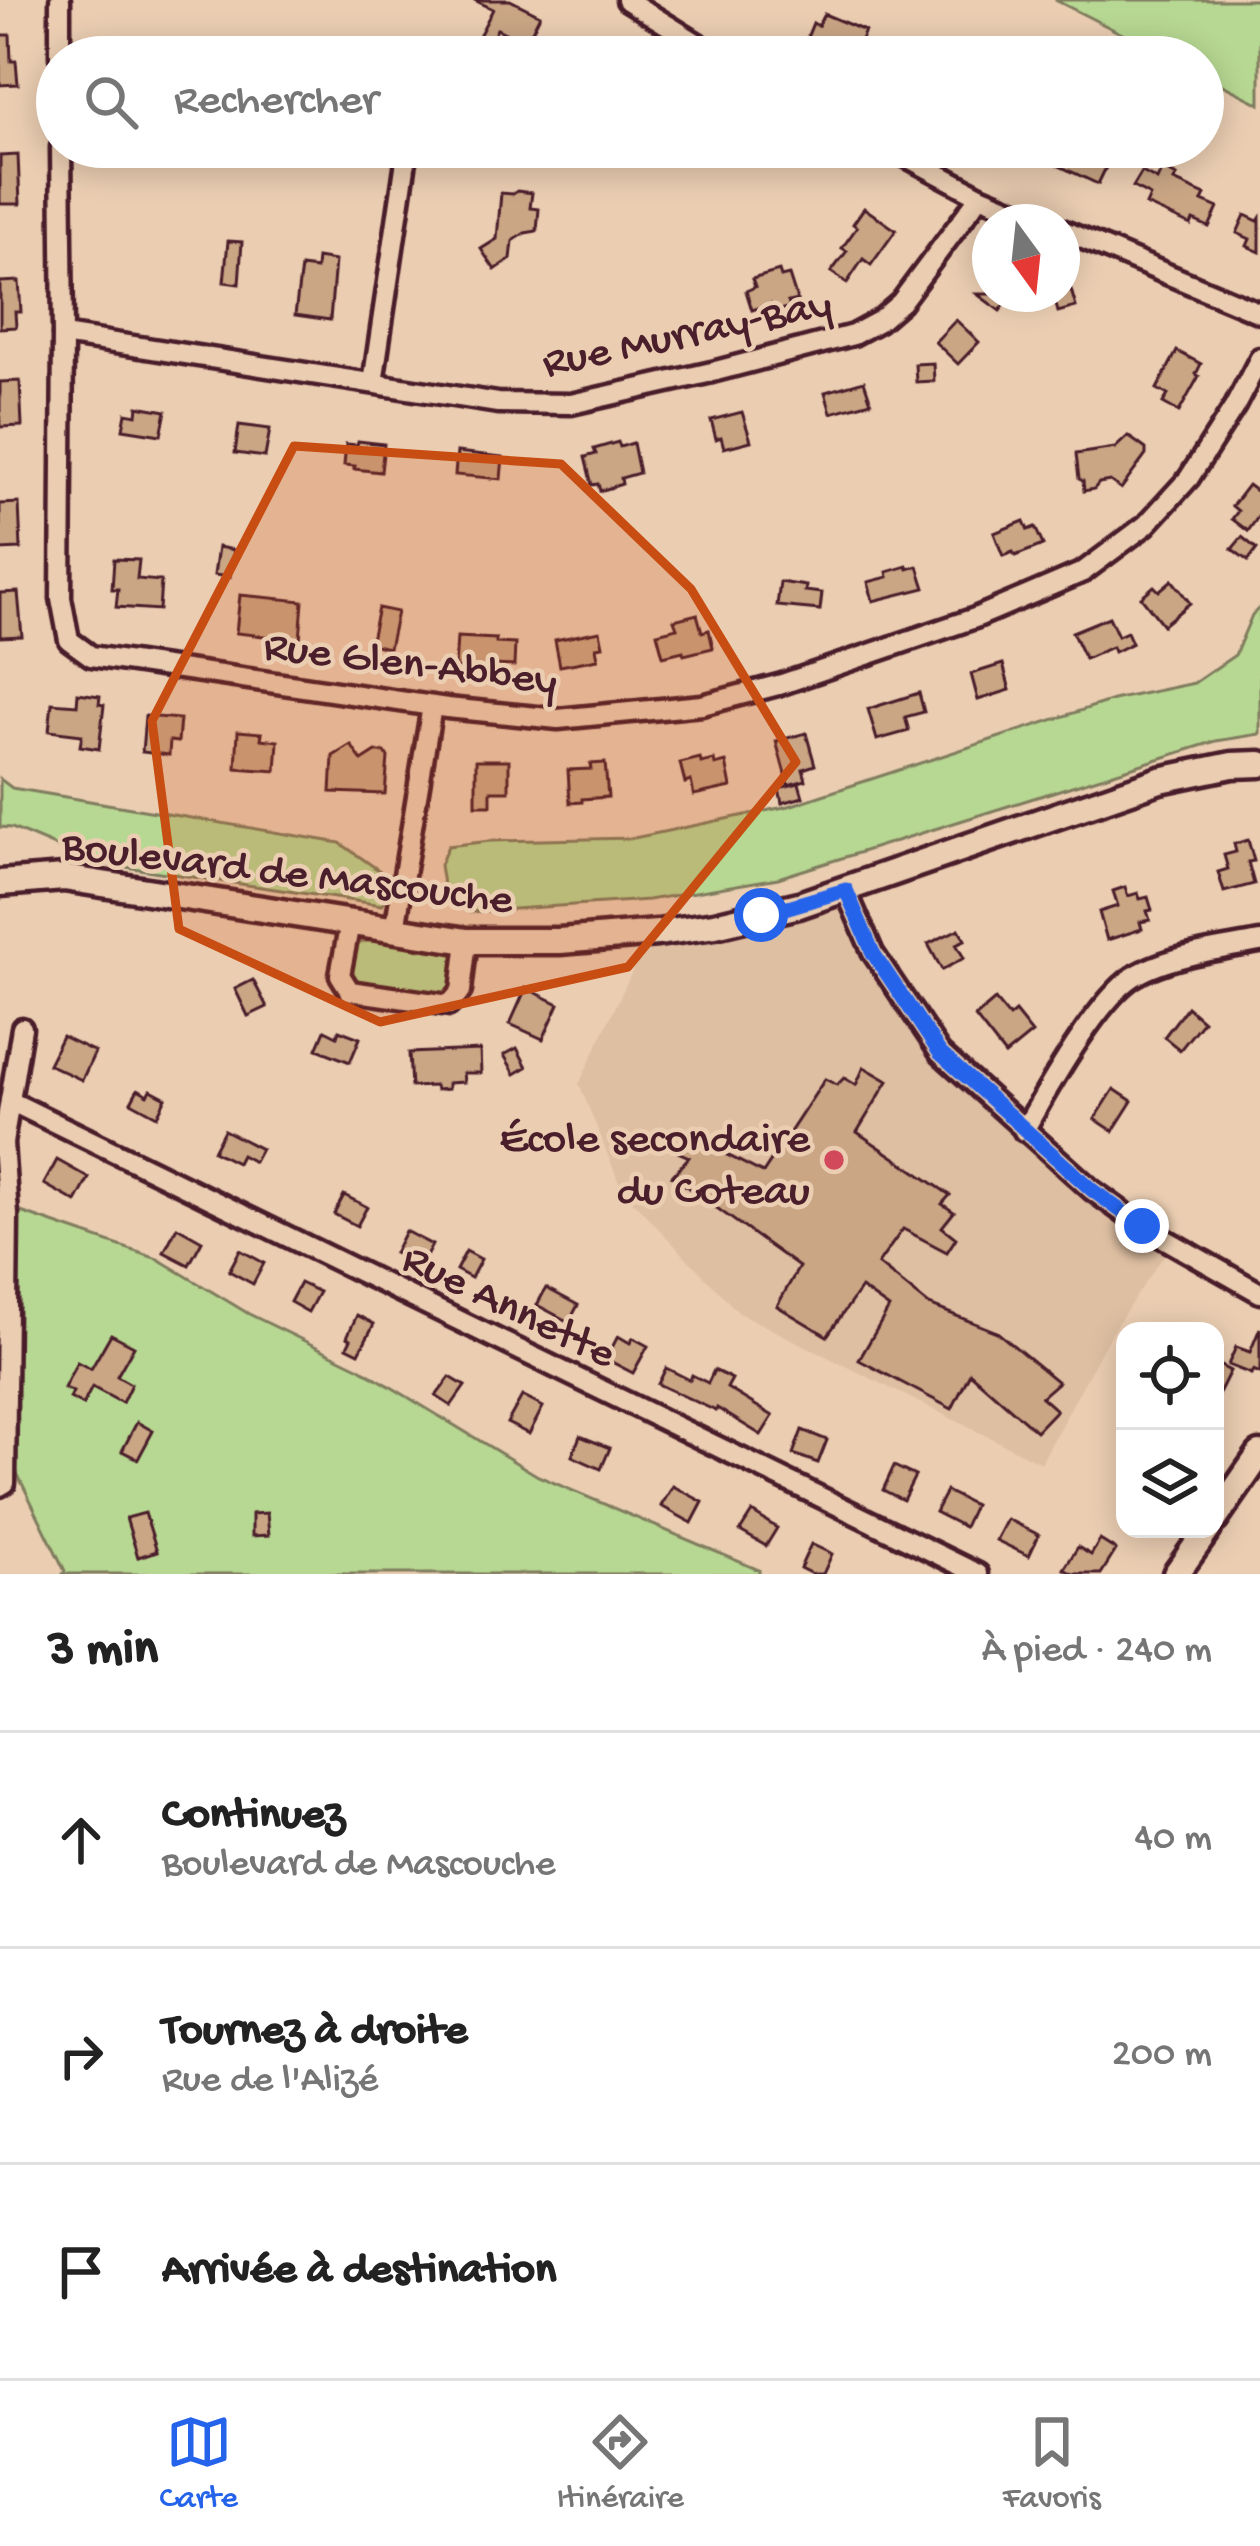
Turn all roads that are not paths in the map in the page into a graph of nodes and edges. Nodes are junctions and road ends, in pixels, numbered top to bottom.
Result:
1 (60, 0) edge
2 (627, 0) edge
3 (60, 36) edge
4 (685, 36) edge
5 (61, 168) edge
6 (405, 168) edge
7 (927, 168) edge
8 (980, 196) junction
9 (999, 204) edge
10 (1080, 238) edge
11 (1260, 313) edge
12 (63, 334) junction
13 (1260, 358) edge
14 (373, 383) junction
15 (432, 706) junction
16 (1260, 764) edge
17 (0, 883) edge
18 (846, 890) junction
19 (350, 923) junction
20 (395, 929) junction
21 (467, 941) junction
22 (1260, 941) edge
23 (22, 1028) dead end
24 (10, 1101) junction
25 (1024, 1131) junction
26 (1260, 1293) edge
27 (1260, 1454) edge
28 (0, 1486) edge
29 (1224, 1506) edge
30 (1202, 1538) edge
31 (978, 1574) edge
32 (1176, 1574) edge

1 - 3 street
2 - 4 street
5 - 12 street, Rue Glen-Abbey
6 - 14 street
7 - 8 street
8 - 9 street
8 - 14 street, Rue Murray-Bay
10 - 11 street
12 - 14 street, Rue Murray-Bay
12 - 15 street, Rue Glen-Abbey
13 - 15 street, Rue Glen-Abbey
15 - 20 street
16 - 18 street, Boulevard de Mascouche
17 - 19 street, Boulevard de Mascouche
18 - 21 street, Boulevard de Mascouche
18 - 25 street
19 - 20 street, Boulevard de Mascouche
19 - 21 street
20 - 21 street, Boulevard de Mascouche
22 - 25 street
23 - 24 street
24 - 28 street
24 - 31 street, Rue Annette
25 - 26 street
27 - 29 street
30 - 32 street

